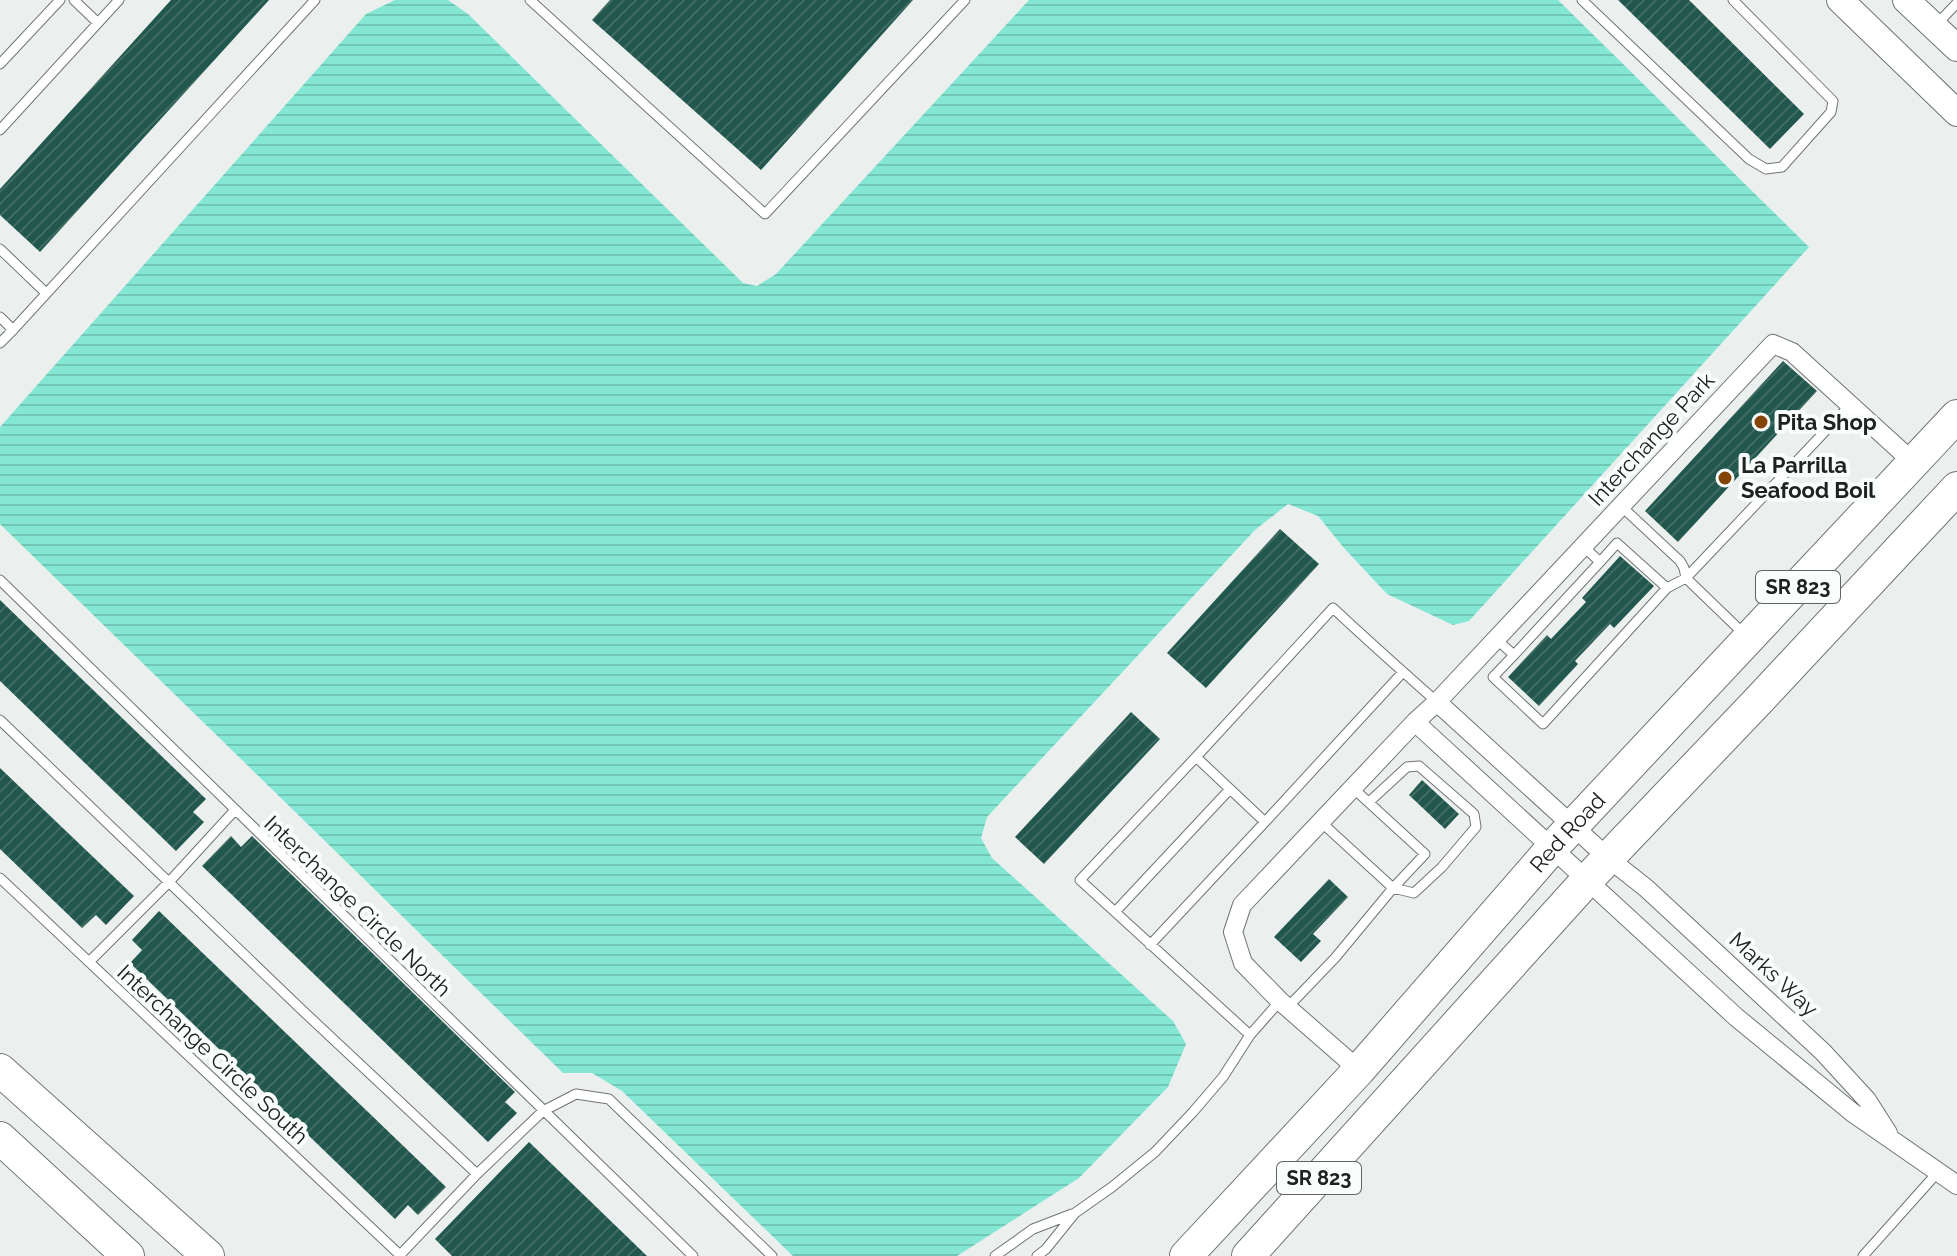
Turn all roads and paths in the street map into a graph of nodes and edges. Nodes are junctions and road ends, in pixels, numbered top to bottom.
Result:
1 (60, 0) edge
2 (74, 0) edge
3 (119, 0) edge
4 (315, 0) edge
5 (530, 0) edge
6 (965, 0) edge
7 (1582, 0) edge
8 (1733, 0) edge
9 (1840, 0) edge
10 (1906, 0) edge
11 (1957, 3) edge
12 (98, 23) junction
13 (1934, 27) junction
14 (1957, 48) edge
15 (0, 64) edge
16 (1957, 113) edge
17 (0, 130) edge
18 (0, 249) edge
19 (46, 293) junction
20 (0, 317) edge
21 (13, 330) junction
22 (0, 343) edge
23 (1850, 405) junction
24 (1957, 416) edge
25 (1914, 463) junction
26 (1957, 488) edge
27 (1621, 506) junction
28 (1583, 546) junction
29 (1600, 562) junction
30 (1686, 578) junction
31 (0, 580) edge
32 (1667, 588) junction
33 (1496, 639) junction
34 (1749, 639) junction
35 (1514, 655) junction
36 (1403, 672) junction
37 (1437, 702) junction
38 (0, 720) edge
39 (1415, 722) junction
40 (1196, 757) junction
41 (1230, 789) junction
42 (1354, 789) junction
43 (1369, 802) junction
44 (235, 810) junction
45 (1265, 822) junction
46 (1321, 822) junction
47 (1563, 837) junction
48 (1598, 869) junction
49 (0, 878) edge
50 (169, 882) junction
51 (1393, 888) junction
52 (1115, 912) junction
53 (1150, 945) junction
54 (89, 962) junction
55 (1284, 1004) junction
56 (1250, 1035) junction
57 (0, 1070) edge
58 (1359, 1070) junction
59 (543, 1111) junction
60 (0, 1138) edge
61 (1892, 1139) junction
62 (1938, 1172) junction
63 (477, 1174) junction
64 (1957, 1185) edge
65 (1075, 1213) junction
66 (400, 1255) edge
67 (128, 1256) edge
68 (208, 1256) edge
69 (693, 1256) edge
70 (772, 1256) edge
71 (995, 1256) edge
72 (1037, 1256) edge
73 (1186, 1256) edge
74 (1248, 1256) edge
75 (1863, 1256) edge

1 - 15 lane
2 - 12 lane
3 - 12 lane
4 - 19 lane
5 - 6 lane
7 - 8 lane
9 - 16 main road
10 - 13 main road
11 - 13 lane
12 - 17 lane
13 - 14 main road
18 - 19 lane
19 - 21 lane
20 - 21 lane
21 - 22 lane
23 - 25 street, Interchange Park
23 - 27 street, Interchange Park
23 - 30 lane
24 - 25 highway, Red Road / SR 823
25 - 34 highway, Red Road / SR 823
26 - 48 highway, Red Road / SR 823
27 - 28 street, Interchange Park
27 - 30 lane
28 - 29 lane
28 - 33 street, Interchange Park
29 - 32 lane
29 - 35 lane
30 - 32 lane
30 - 34 lane
31 - 44 lane, Interchange Circle North
32 - 35 lane
33 - 35 lane
33 - 37 street, Interchange Park
34 - 47 highway, Red Road / SR 823
36 - 37 lane
36 - 40 lane
36 - 45 lane
37 - 39 street, Interchange Park
37 - 47 street
38 - 50 lane
39 - 42 street, Interchange Park
39 - 47 street
40 - 41 lane
40 - 52 lane
41 - 45 lane
41 - 52 lane
42 - 43 lane
42 - 46 street, Interchange Park
43 - 51 lane
43 - 51 lane
44 - 50 lane
44 - 59 lane, Interchange Circle North
45 - 53 lane
46 - 51 lane
46 - 55 street, Interchange Park
47 - 48 street
47 - 48 street
47 - 58 highway, Red Road / SR 823
48 - 61 street, Marks Way
48 - 61 street, Marks Way
48 - 74 highway, Red Road / SR 823
49 - 54 lane, Interchange Circle South
50 - 54 lane
50 - 63 lane
51 - 55 lane
52 - 53 lane
53 - 56 lane
54 - 66 lane, Interchange Circle South
55 - 56 lane
55 - 58 street, Interchange Park
56 - 65 lane
57 - 68 highway
58 - 73 highway, Red Road / SR 823
59 - 63 lane
59 - 69 lane, Interchange Circle North
59 - 70 lane
60 - 67 highway
61 - 62 street, Marks Way
62 - 64 street, Marks Way
62 - 75 lane
63 - 66 lane
65 - 71 lane
65 - 72 lane

